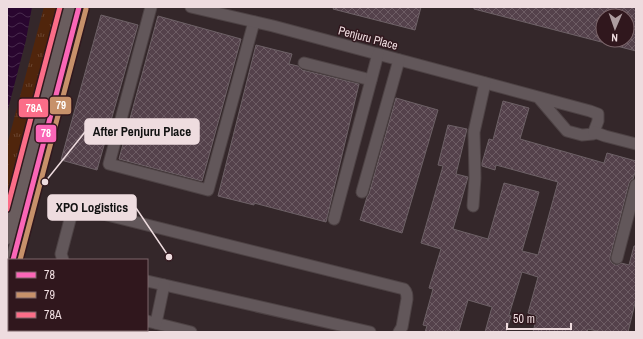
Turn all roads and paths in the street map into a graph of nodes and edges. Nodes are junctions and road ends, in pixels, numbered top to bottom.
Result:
1 (67, 7) edge
2 (79, 7) edge
3 (152, 7) edge
4 (191, 7) edge
5 (254, 22) junction
6 (378, 54) junction
7 (399, 60) junction
8 (304, 63) dead end
9 (371, 80) junction
10 (485, 83) junction
11 (538, 97) junction
12 (594, 132) junction
13 (636, 144) edge
14 (636, 185) edge
15 (362, 192) dead end
16 (473, 206) dead end
17 (334, 219) dead end
18 (7, 236) edge
19 (617, 258) dead end
20 (13, 259) edge
21 (63, 259) edge
22 (148, 281) edge
23 (164, 285) junction
24 (151, 322) edge
25 (191, 332) edge
26 (370, 332) edge
27 (399, 332) edge

1 - 18 main road
2 - 20 main road
3 - 5 street
4 - 5 street, Penjuru Place
5 - 6 street, Penjuru Place
6 - 7 street, Penjuru Place
6 - 9 street
7 - 10 street, Penjuru Place
7 - 15 street
8 - 9 street
9 - 17 street
10 - 11 street, Penjuru Place
10 - 16 street
11 - 12 street
11 - 12 street, Penjuru Place
12 - 13 street
14 - 19 street
21 - 27 street
22 - 23 street
23 - 24 street
23 - 26 street
24 - 25 street

